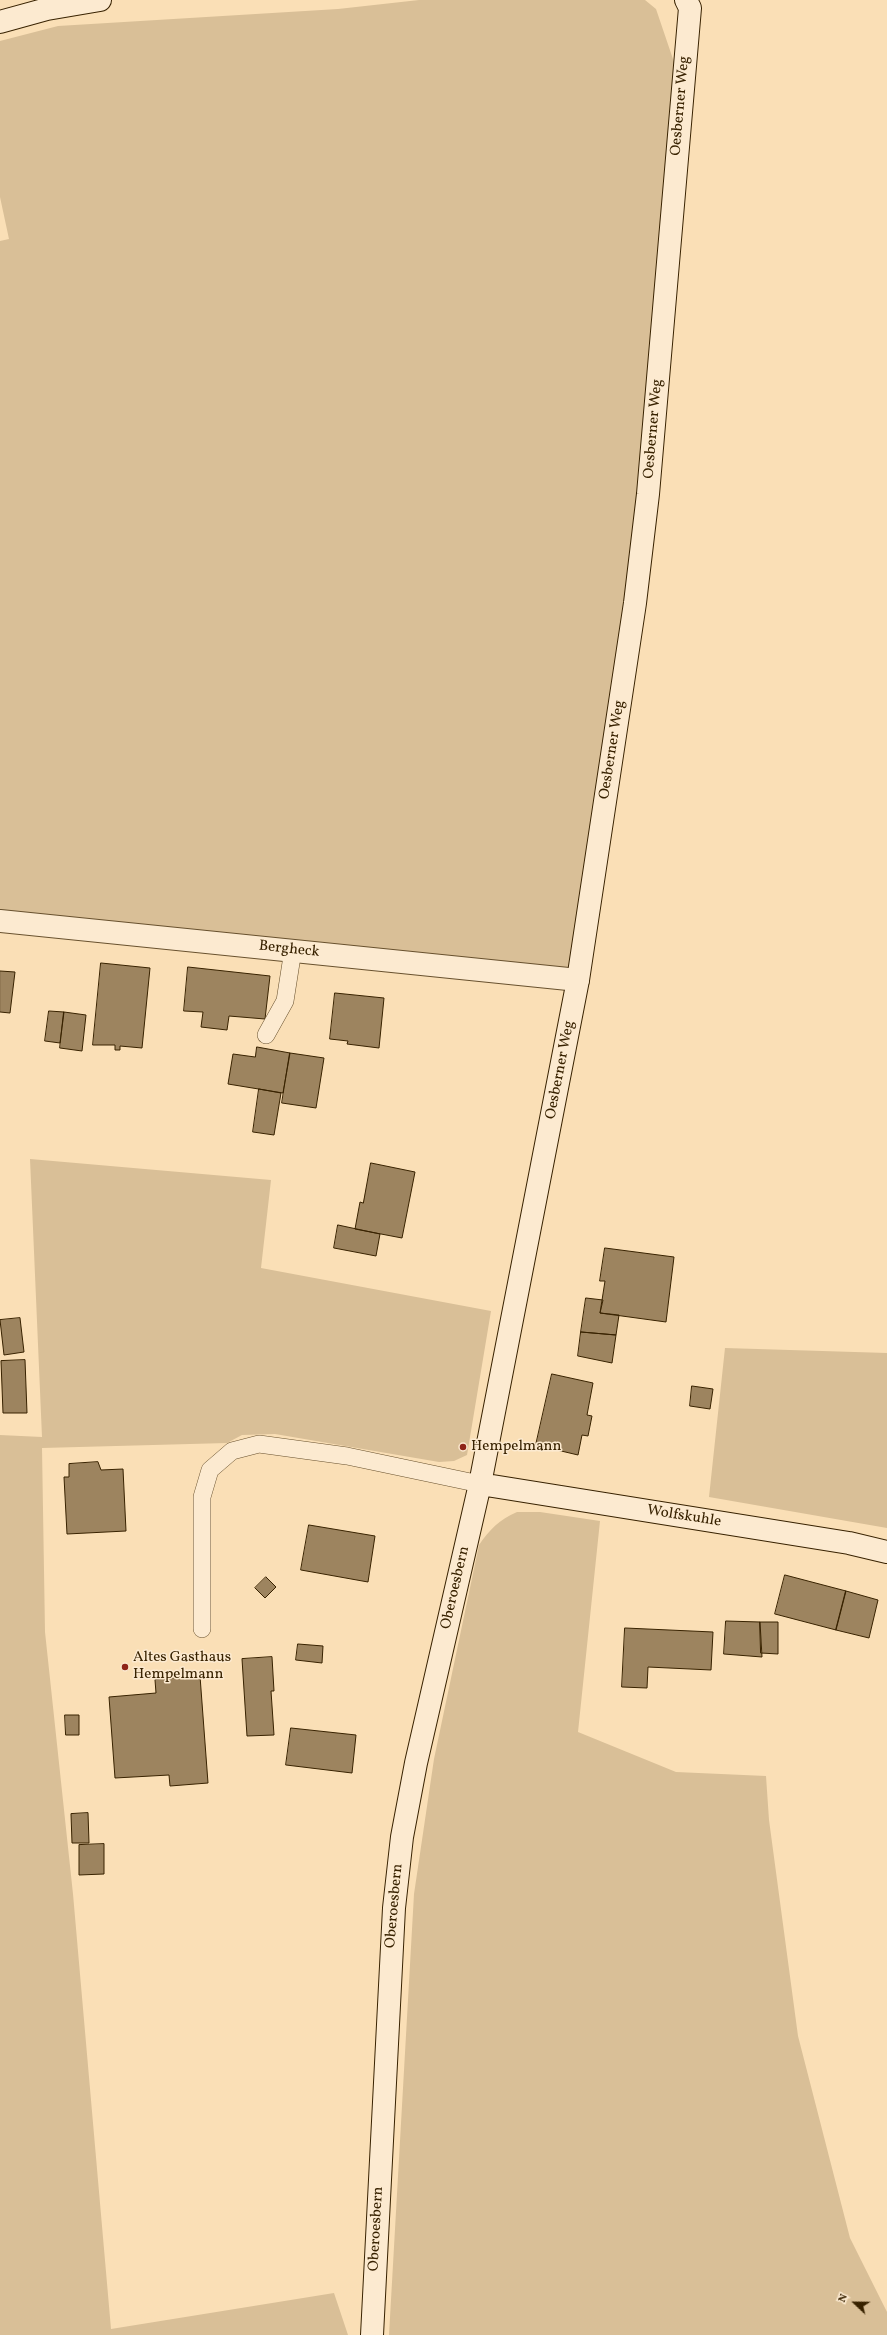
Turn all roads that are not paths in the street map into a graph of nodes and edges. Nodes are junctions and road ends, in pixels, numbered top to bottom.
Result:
1 (100, 0) edge
2 (689, 3) edge
3 (0, 22) edge
4 (0, 921) edge
5 (293, 950) junction
6 (578, 980) junction
7 (266, 1035) dead end
8 (480, 1484) junction
9 (887, 1552) edge
10 (202, 1629) dead end
11 (372, 2335) edge

1 - 3 street
2 - 6 street, Oesberner Weg
4 - 5 street, Bergheck
5 - 6 street, Bergheck
5 - 7 lane
6 - 8 street, Oesberner Weg
8 - 9 street, Wolfskuhle
8 - 10 lane
8 - 11 street, Oberoesbern

